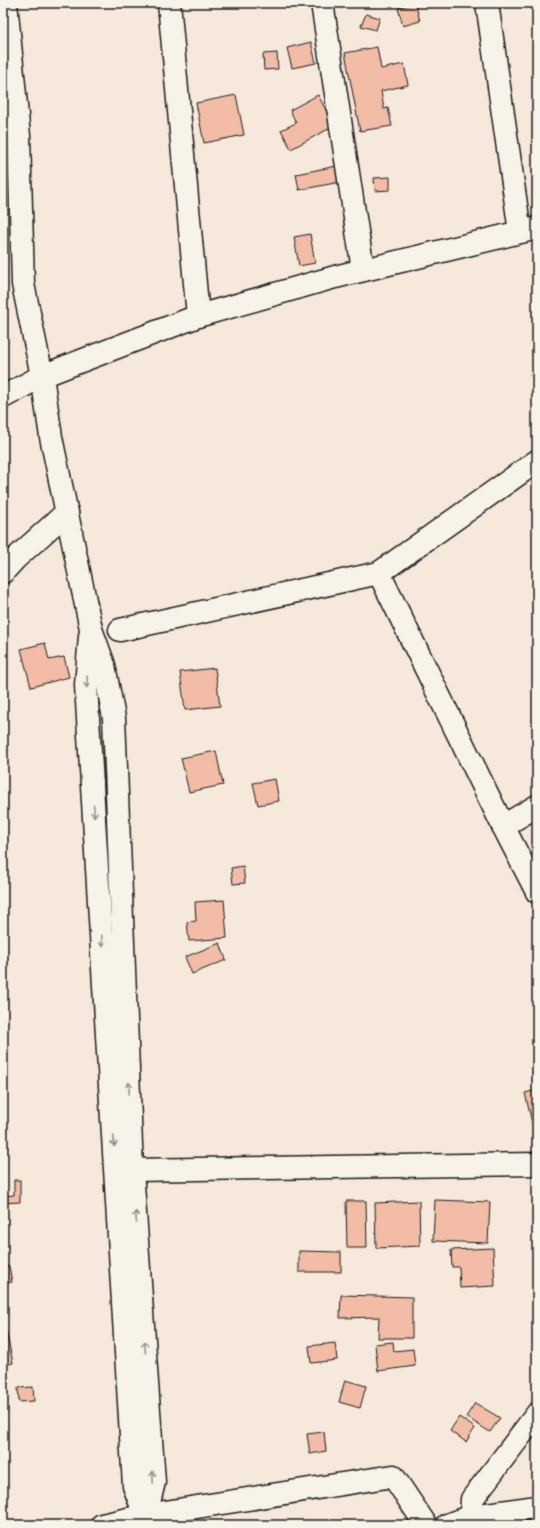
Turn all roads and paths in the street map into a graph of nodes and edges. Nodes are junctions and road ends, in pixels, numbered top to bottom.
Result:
1 (6, 3) edge
2 (169, 3) edge
3 (322, 3) edge
4 (487, 3) edge
5 (11, 162) edge
6 (528, 230) edge
7 (363, 270) junction
8 (198, 316) junction
9 (42, 376) junction
10 (3, 397) edge
11 (537, 461) edge
12 (67, 512) junction
13 (3, 572) edge
14 (379, 573) junction
15 (91, 629) junction
16 (120, 630) dead end
17 (537, 806) edge
18 (503, 826) junction
19 (537, 892) edge
20 (537, 1164) edge
21 (132, 1170) junction
22 (537, 1414) edge
23 (537, 1507) edge
24 (471, 1516) junction
25 (146, 1520) edge
26 (102, 1525) edge
27 (426, 1525) edge
28 (447, 1525) edge

1 - 5 street
2 - 8 street
3 - 7 street
4 - 6 street
5 - 9 street
6 - 7 street
7 - 8 street
8 - 9 street
9 - 10 street
9 - 12 street
11 - 14 street
12 - 13 street
12 - 15 street
14 - 16 street
14 - 18 street
21 -> 15 street
15 -> 25 street
17 - 18 street
18 - 19 street
20 - 21 street
25 -> 21 street
22 - 24 street
23 - 24 street
24 - 28 street
25 - 26 street
25 - 27 street

